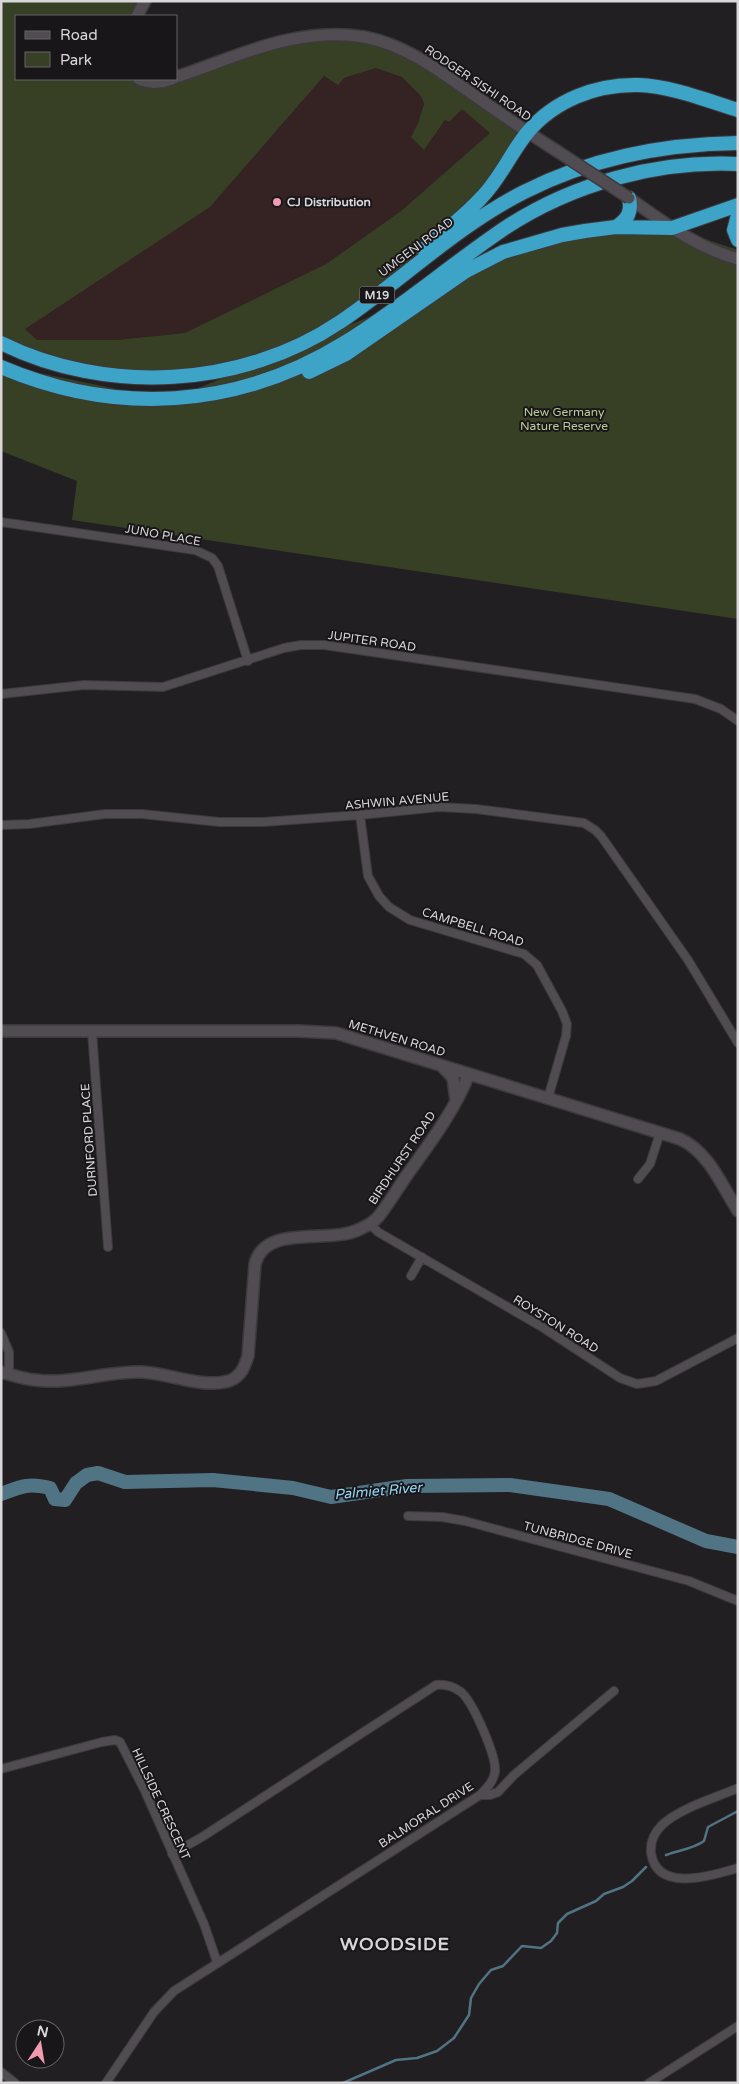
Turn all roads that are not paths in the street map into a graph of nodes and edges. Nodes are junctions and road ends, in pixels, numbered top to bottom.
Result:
1 (145, 1) edge
2 (138, 15) edge
3 (178, 76) edge
4 (143, 80) edge
5 (169, 80) edge
6 (738, 110) edge
7 (527, 132) junction
8 (738, 143) edge
9 (738, 164) edge
10 (629, 198) junction
11 (738, 205) edge
12 (738, 215) edge
13 (616, 228) junction
14 (672, 228) junction
15 (738, 240) edge
16 (738, 259) edge
17 (308, 342) junction
18 (1, 343) edge
19 (1, 367) edge
20 (170, 400) junction
21 (1, 522) edge
22 (248, 660) junction
23 (1, 694) edge
24 (738, 720) edge
25 (360, 815) junction
26 (1, 825) edge
27 (1, 1030) edge
28 (92, 1032) junction
29 (738, 1043) edge
30 (442, 1066) junction
31 (469, 1074) junction
32 (548, 1098) junction
33 (456, 1102) junction
34 (660, 1133) junction
35 (638, 1179) dead end
36 (737, 1206) edge
37 (370, 1224) junction
38 (108, 1247) dead end
39 (422, 1257) junction
40 (411, 1276) dead end
41 (1, 1333) edge
42 (738, 1338) edge
43 (5, 1373) edge
44 (408, 1516) dead end
45 (738, 1601) edge
46 (614, 1691) dead end
47 (1, 1769) edge
48 (738, 1788) edge
49 (480, 1795) junction
50 (172, 1854) junction
51 (738, 1868) edge
52 (217, 1962) junction
53 (738, 2026) edge
54 (1, 2072) edge
55 (14, 2083) edge
56 (106, 2083) edge
57 (649, 2083) edge

1 - 2 street
3 - 7 street, RODGER SISHI ROAD
4 - 5 street
6 - 7 highway
7 - 10 street, RODGER SISHI ROAD, bridge
7 - 17 highway
8 - 17 highway, UMGENI ROAD / M19
9 - 20 highway, M19
10 - 13 highway
10 - 14 street, RODGER SISHI ROAD
11 - 14 highway
12 - 15 highway
13 - 14 highway
13 - 20 highway
14 - 16 street, RODGER SISHI ROAD
17 - 18 highway, UMGENI ROAD / M19
19 - 20 highway, M19
21 - 22 street, JUNO PLACE
22 - 23 street, JUPITER ROAD
22 - 24 street, JUPITER ROAD
25 - 26 street, ASHWIN AVENUE
25 - 29 street, ASHWIN AVENUE
25 - 32 street, CAMPBELL ROAD
27 - 28 street, METHVEN ROAD
28 - 30 street, METHVEN ROAD
28 - 38 street, DURNFORD PLACE
30 - 31 street, METHVEN ROAD
30 - 33 street
31 - 32 street, METHVEN ROAD
31 - 33 street, BIRDHURST ROAD
32 - 34 street, METHVEN ROAD
33 - 37 street, BIRDHURST ROAD
34 - 35 street
34 - 36 street, METHVEN ROAD
37 - 39 street, ROYSTON ROAD
37 - 43 street, BIRDHURST ROAD
39 - 40 street
39 - 42 street, ROYSTON ROAD
41 - 43 street
44 - 45 street, TUNBRIDGE DRIVE
46 - 49 street
47 - 50 street, HILLSIDE CRESCENT
48 - 51 street
49 - 50 street, BALMORAL DRIVE
49 - 52 street, BALMORAL DRIVE
50 - 52 street, HILLSIDE CRESCENT
52 - 56 street, BALMORAL DRIVE
53 - 57 street
54 - 55 street

